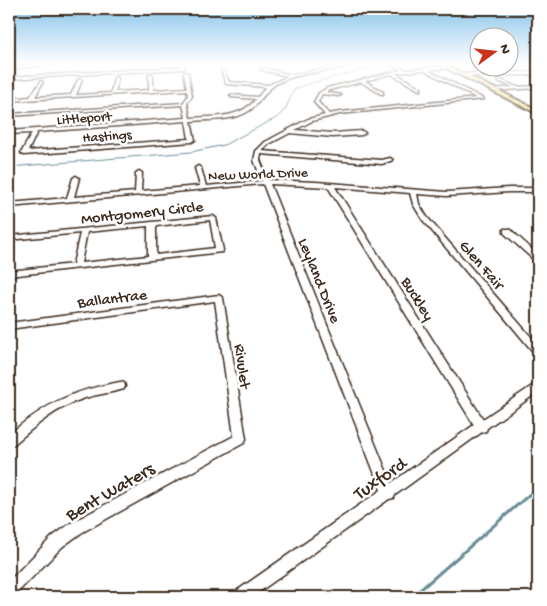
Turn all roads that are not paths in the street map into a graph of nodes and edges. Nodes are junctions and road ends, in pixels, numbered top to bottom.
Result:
1 (36, 91) edge
2 (75, 91) edge
3 (147, 91) edge
4 (189, 91) edge
5 (266, 91) edge
6 (326, 91) edge
7 (379, 91) edge
8 (467, 91) edge
9 (497, 91) edge
10 (321, 93) junction
11 (382, 93) dead end
12 (113, 94) joint
13 (340, 95) dead end
14 (73, 96) junction
15 (231, 96) dead end
16 (32, 98) junction
17 (260, 98) junction
18 (9, 100) edge
19 (186, 104) junction
20 (538, 112) edge
21 (9, 115) edge
22 (327, 115) junction
23 (188, 120) junction
24 (36, 131) junction
25 (290, 131) junction
26 (9, 133) edge
27 (362, 133) dead end
28 (192, 140) joint
29 (258, 152) junction
30 (24, 153) joint
31 (390, 160) dead end
32 (198, 168) dead end
33 (139, 173) dead end
34 (76, 178) dead end
35 (266, 182) junction
36 (330, 185) junction
37 (203, 187) junction
38 (538, 190) edge
39 (413, 192) junction
40 (138, 193) junction
41 (70, 199) junction
42 (9, 205) edge
43 (152, 224) junction
44 (84, 231) junction
45 (508, 231) dead end
46 (9, 238) edge
47 (152, 257) junction
48 (538, 259) edge
49 (77, 266) junction
50 (9, 274) edge
51 (219, 298) joint
52 (9, 326) edge
53 (538, 351) edge
54 (120, 386) dead end
55 (538, 386) edge
56 (482, 427) junction
57 (240, 438) joint
58 (9, 441) edge
59 (389, 492) junction
60 (9, 591) edge
61 (240, 597) edge

1 - 16 street
2 - 14 street
3 - 12 street
4 - 19 street
5 - 17 street, Littleport
6 - 10 street
7 - 11 street
8 - 22 street
9 - 20 main road
10 - 13 street
10 - 22 street
12 - 14 street
14 - 16 street
15 - 17 street
16 - 18 street
17 - 23 street, Littleport
19 - 21 street
19 - 23 street
22 - 25 street
23 - 24 street, Littleport
23 - 28 street
24 - 26 street, Littleport
24 - 30 street
25 - 27 street
25 - 29 street
28 - 30 street, Hastings
29 - 31 street
29 - 35 street, Leyland Drive
32 - 37 street
33 - 40 street
34 - 41 street
35 - 36 street, New World Drive
35 - 37 street, New World Drive
35 - 59 street, Leyland Drive
36 - 39 street, New World Drive
36 - 56 street, Buckley
37 - 40 street, New World Drive
38 - 39 street, New World Drive
39 - 53 street, Glen Fair
40 - 41 street, New World Drive
41 - 42 street, New World Drive
43 - 44 street, Montgomery Circle
43 - 47 street
43 - 47 street, Montgomery Circle
44 - 46 street, Montgomery Circle
44 - 49 street
45 - 48 street
47 - 49 street, Montgomery Circle
49 - 50 street, Montgomery Circle
51 - 52 street, Ballantrae
51 - 57 street, Rivulet
54 - 58 street
55 - 56 street, Tuxford
56 - 59 street, Tuxford
57 - 60 street, Bent Waters
59 - 61 street, Tuxford

